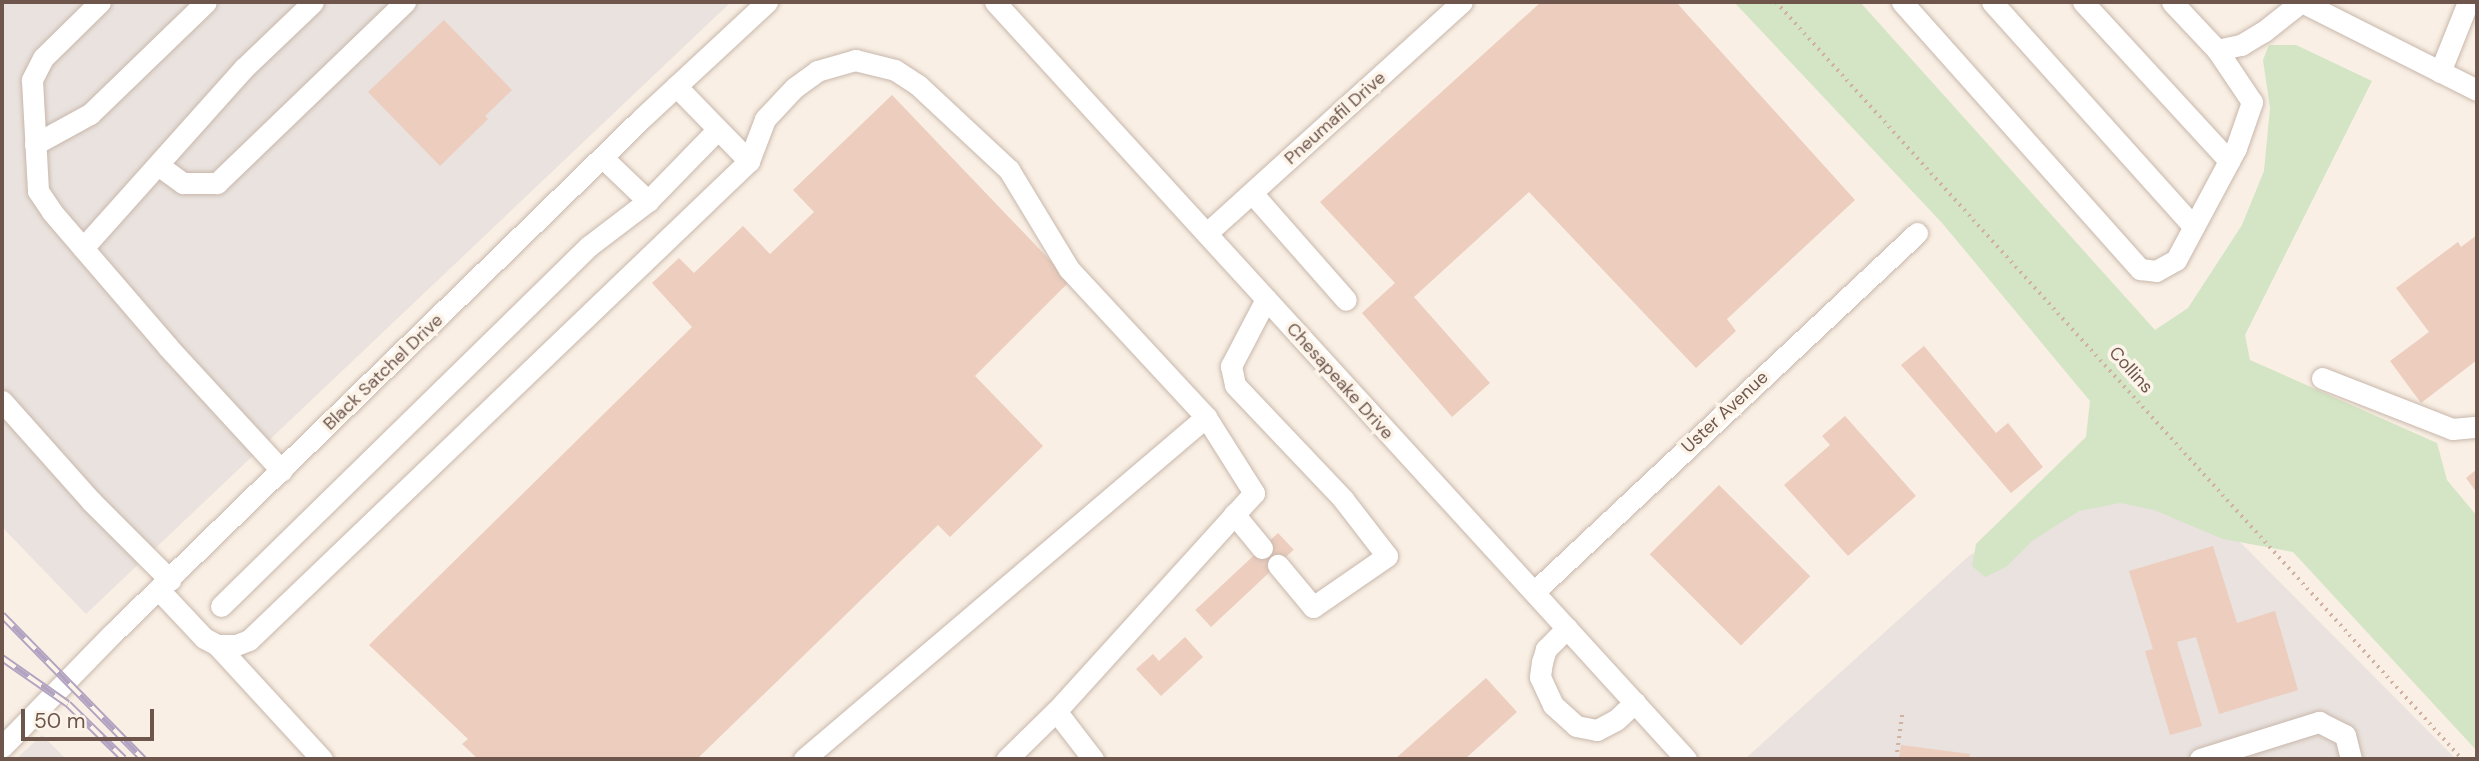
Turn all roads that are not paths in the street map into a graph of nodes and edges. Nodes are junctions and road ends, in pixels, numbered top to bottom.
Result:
1 (100, 2) edge
2 (205, 2) edge
3 (313, 2) edge
4 (405, 2) edge
5 (767, 2) edge
6 (995, 2) edge
7 (1462, 2) edge
8 (1902, 2) edge
9 (1992, 2) edge
10 (2083, 2) edge
11 (2172, 2) edge
12 (2301, 2) edge
13 (2468, 2) edge
14 (2217, 50) junction
15 (2440, 72) junction
16 (676, 86) junction
17 (2477, 90) edge
18 (718, 129) junction
19 (35, 144) junction
20 (602, 157) junction
21 (749, 161) junction
22 (2229, 161) junction
23 (158, 164) junction
24 (1252, 193) junction
25 (648, 201) junction
26 (2194, 227) junction
27 (1207, 233) junction
28 (1917, 233) dead end
29 (83, 248) junction
30 (1266, 299) junction
31 (1346, 300) dead end
32 (2322, 378) dead end
33 (2, 401) edge
34 (1206, 417) junction
35 (2477, 427) edge
36 (282, 471) junction
37 (1234, 514) junction
38 (1262, 548) dead end
39 (1278, 565) dead end
40 (164, 585) junction
41 (1534, 592) junction
42 (221, 607) dead end
43 (1567, 628) junction
44 (217, 645) junction
45 (1634, 702) junction
46 (1056, 711) junction
47 (2, 747) edge
48 (322, 759) edge
49 (804, 759) edge
50 (1007, 759) edge
51 (1093, 759) edge
52 (1686, 759) edge
53 (2200, 759) edge
54 (2351, 759) edge

1 - 19 street
2 - 19 street
3 - 23 street
4 - 23 street
5 - 16 street, Black Satchel Drive
6 - 27 street, Chesapeake Drive
7 - 24 street, Pneumafil Drive
8 - 26 street
9 - 26 street
10 - 22 street
11 - 14 street
12 - 14 street
12 - 15 street
13 - 15 street
14 - 22 street
15 - 17 street
16 - 18 street
16 - 20 street, Black Satchel Drive
18 - 21 street
18 - 25 street
19 - 29 street
20 - 25 street
20 - 36 street, Black Satchel Drive
21 - 34 street
21 - 44 street
22 - 26 street
23 - 29 street
24 - 27 street, Pneumafil Drive
24 - 31 street
25 - 42 street
27 - 30 street, Chesapeake Drive
28 - 41 street, Uster Avenue
29 - 36 street
30 - 39 street
30 - 41 street, Chesapeake Drive
32 - 35 street
33 - 40 street
34 - 37 street
34 - 49 street
36 - 40 street, Black Satchel Drive
37 - 38 street
37 - 46 street
40 - 44 street
40 - 47 street, Black Satchel Drive
41 - 43 street, Chesapeake Drive
43 - 45 street, Chesapeake Drive
43 - 45 street
44 - 48 street
45 - 52 street, Chesapeake Drive
46 - 50 street
46 - 51 street
53 - 54 street

